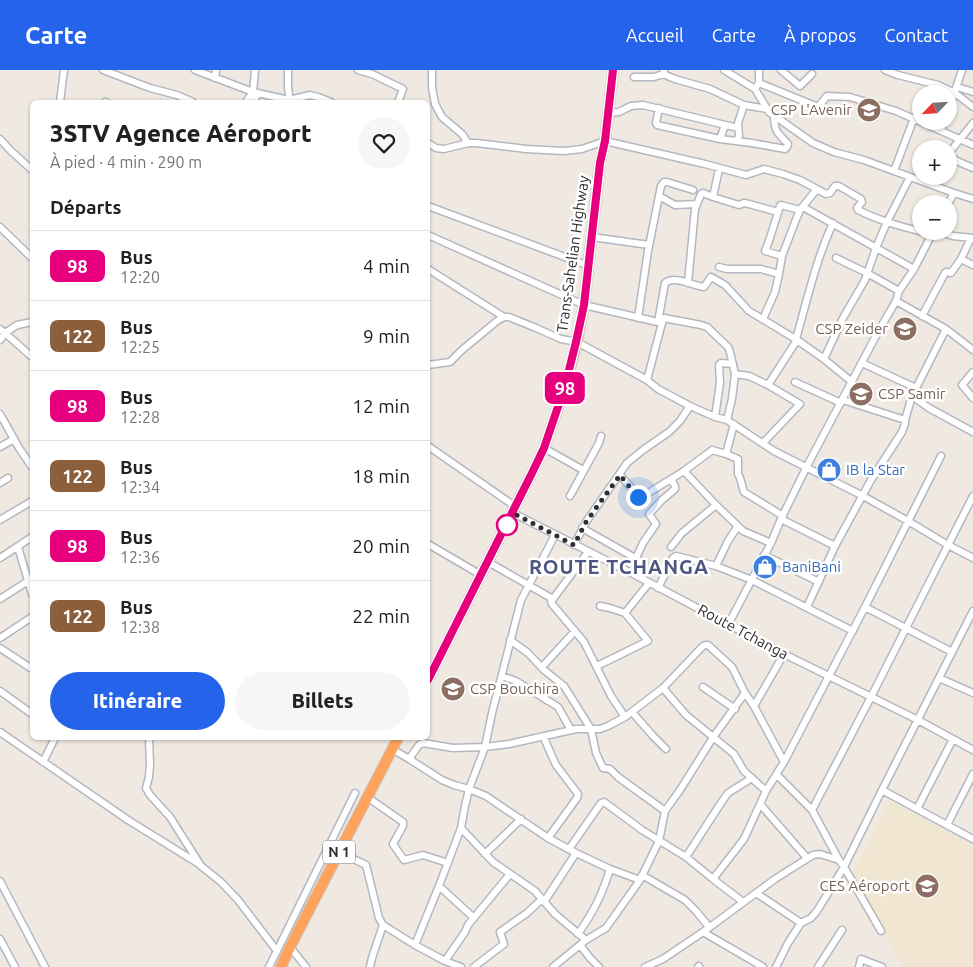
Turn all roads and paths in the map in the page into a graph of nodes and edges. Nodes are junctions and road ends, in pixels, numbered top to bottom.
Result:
1 (64, 70) edge
2 (103, 70) edge
3 (195, 70) edge
4 (216, 70) edge
5 (255, 70) edge
6 (288, 70) edge
7 (358, 70) edge
8 (432, 70) edge
9 (613, 70) edge
10 (724, 70) edge
11 (767, 70) edge
12 (781, 70) edge
13 (962, 70) edge
14 (890, 71) edge
15 (664, 72) edge
16 (812, 74) dead end
17 (634, 77) dead end
18 (215, 78) junction
19 (758, 79) edge
20 (938, 85) edge
21 (958, 85) edge
22 (958, 90) edge
23 (255, 92) junction
24 (958, 92) edge
25 (973, 92) edge
26 (60, 100) edge
27 (188, 100) edge
28 (248, 100) edge
29 (255, 100) edge
30 (286, 100) edge
31 (290, 100) edge
32 (293, 100) edge
33 (325, 100) edge
34 (399, 100) edge
35 (744, 105) junction
36 (973, 107) edge
37 (659, 108) junction
38 (767, 109) junction
39 (608, 113) junction
40 (774, 116) junction
41 (912, 117) edge
42 (973, 122) edge
43 (912, 123) edge
44 (725, 124) junction
45 (738, 128) junction
46 (941, 130) edge
47 (0, 139) edge
48 (720, 139) junction
49 (738, 140) junction
50 (959, 140) junction
51 (605, 141) junction
52 (468, 143) junction
53 (957, 143) edge
54 (430, 144) edge
55 (973, 145) edge
56 (957, 161) edge
57 (30, 168) edge
58 (973, 168) edge
59 (720, 169) junction
60 (894, 171) junction
61 (910, 177) junction
62 (934, 186) joint
63 (693, 190) dead end
64 (817, 190) junction
65 (954, 193) joint
66 (659, 196) junction
67 (713, 197) junction
68 (973, 199) edge
69 (697, 204) junction
70 (430, 207) edge
71 (802, 208) junction
72 (778, 212) junction
73 (887, 222) junction
74 (833, 223) junction
75 (912, 227) edge
76 (0, 228) edge
77 (957, 236) edge
78 (430, 237) edge
79 (592, 237) junction
80 (972, 238) edge
81 (930, 240) edge
82 (649, 245) junction
83 (876, 248) junction
84 (30, 256) edge
85 (782, 256) junction
86 (836, 258) dead end
87 (960, 259) junction
88 (973, 265) edge
89 (589, 266) junction
90 (719, 267) dead end
91 (914, 269) junction
92 (430, 270) edge
93 (867, 273) junction
94 (779, 274) junction
95 (688, 283) junction
96 (899, 291) junction
97 (896, 301) junction
98 (584, 305) junction
99 (922, 316) junction
100 (504, 317) junction
101 (638, 318) junction
102 (762, 319) junction
103 (30, 322) edge
104 (660, 323) junction
105 (946, 329) junction
106 (2, 331) edge
107 (0, 340) edge
108 (797, 340) junction
109 (576, 342) junction
110 (973, 350) edge
111 (30, 355) edge
112 (824, 359) junction
113 (862, 363) junction
114 (733, 364) junction
115 (430, 365) edge
116 (973, 372) edge
117 (735, 374) junction
118 (647, 380) junction
119 (795, 382) dead end
120 (852, 382) junction
121 (768, 385) junction
122 (916, 388) junction
123 (912, 396) junction
124 (973, 398) edge
125 (842, 401) junction
126 (690, 406) junction
127 (0, 414) edge
128 (715, 417) junction
129 (727, 420) junction
130 (905, 420) junction
131 (734, 424) junction
132 (973, 432) edge
133 (601, 436) dead end
134 (14, 439) junction
135 (763, 443) junction
136 (0, 447) edge
137 (430, 447) edge
138 (544, 448) junction
139 (726, 454) junction
140 (941, 456) dead end
141 (30, 464) edge
142 (807, 466) junction
143 (583, 470) junction
144 (684, 471) junction
145 (620, 475) junction
146 (8, 478) dead end
147 (671, 479) junction
148 (0, 483) edge
149 (570, 496) dead end
150 (863, 496) junction
151 (973, 496) edge
152 (30, 502) edge
153 (716, 505) junction
154 (514, 510) junction
155 (782, 517) junction
156 (0, 520) edge
157 (908, 521) junction
158 (738, 526) junction
159 (582, 528) junction
160 (555, 535) junction
161 (30, 538) edge
162 (770, 543) junction
163 (430, 545) edge
164 (574, 545) junction
165 (948, 545) junction
166 (18, 546) junction
167 (835, 546) junction
168 (671, 547) dead end
169 (588, 552) junction
170 (764, 554) junction
171 (0, 558) edge
172 (636, 558) junction
173 (973, 558) edge
174 (488, 562) junction
175 (716, 566) junction
176 (481, 575) junction
177 (637, 576) junction
178 (752, 580) junction
179 (28, 581) junction
180 (819, 582) junction
181 (649, 583) junction
182 (528, 584) junction
183 (30, 588) edge
184 (658, 588) junction
185 (0, 599) edge
186 (554, 599) junction
187 (600, 606) dead end
188 (866, 607) junction
189 (807, 608) junction
190 (973, 611) edge
191 (624, 613) junction
192 (30, 619) edge
193 (728, 625) junction
194 (906, 628) junction
195 (575, 631) junction
196 (852, 631) junction
197 (0, 638) edge
198 (510, 640) junction
199 (0, 648) edge
200 (952, 652) junction
201 (784, 654) junction
202 (597, 666) junction
203 (30, 668) edge
204 (542, 668) junction
205 (430, 676) edge
206 (502, 676) junction
207 (829, 676) junction
208 (939, 678) junction
209 (702, 687) dead end
210 (663, 688) junction
211 (0, 690) edge
212 (745, 693) junction
213 (973, 693) edge
214 (871, 697) junction
215 (754, 706) junction
216 (735, 709) junction
217 (30, 712) edge
218 (632, 712) junction
219 (625, 717) junction
220 (918, 720) junction
221 (591, 728) junction
222 (571, 730) junction
223 (0, 732) edge
224 (543, 736) junction
225 (714, 736) junction
226 (953, 739) junction
227 (54, 740) edge
228 (149, 740) edge
229 (397, 740) edge
230 (485, 747) junction
231 (666, 748) dead end
232 (392, 749) junction
233 (973, 750) edge
234 (409, 759) junction
235 (43, 762) junction
236 (784, 762) junction
237 (973, 774) edge
238 (777, 775) junction
239 (752, 778) junction
240 (469, 789) junction
241 (882, 790) junction
242 (766, 792) junction
243 (355, 793) dead end
244 (368, 797) junction
245 (760, 804) junction
246 (917, 809) junction
247 (812, 810) junction
248 (664, 811) junction
249 (521, 819) junction
250 (947, 825) junction
251 (461, 828) junction
252 (548, 838) junction
253 (973, 839) edge
254 (658, 841) junction
255 (569, 849) junction
256 (339, 852) junction
257 (485, 854) junction
258 (576, 854) junction
259 (686, 857) junction
260 (808, 858) junction
261 (839, 860) junction
262 (448, 863) junction
263 (201, 866) junction
264 (844, 867) junction
265 (610, 869) junction
266 (510, 874) junction
267 (641, 877) junction
268 (713, 879) junction
269 (0, 881) edge
270 (440, 886) junction
271 (756, 894) junction
272 (543, 900) junction
273 (743, 902) junction
274 (474, 918) junction
275 (801, 923) junction
276 (383, 924) junction
277 (708, 927) junction
278 (842, 930) dead end
279 (881, 931) dead end
280 (702, 932) junction
281 (578, 934) junction
282 (0, 939) edge
283 (586, 940) junction
284 (415, 945) junction
285 (580, 945) junction
286 (290, 947) junction
287 (277, 951) junction
288 (445, 961) junction
289 (15, 967) edge
290 (45, 967) edge
291 (269, 967) edge
292 (282, 967) edge
293 (306, 967) edge
294 (370, 967) edge
295 (460, 967) edge
296 (474, 967) edge
297 (552, 967) edge
298 (599, 967) edge
299 (645, 967) edge
300 (763, 967) edge
301 (776, 967) edge
302 (818, 967) edge
303 (859, 967) edge
304 (882, 967) edge

1 - 26 street
2 - 27 street
3 - 18 street
4 - 18 street
5 - 23 street
6 - 31 street
7 - 34 street
8 - 52 street
9 - 39 highway, Trans-Sahelian Highway
10 - 19 street
11 - 19 street
12 - 16 street
13 - 21 street
14 - 20 street
15 - 17 street
15 - 35 street
18 - 23 street
19 - 38 street
19 - 41 street
22 - 25 street
23 - 28 street
23 - 29 street
23 - 30 street
24 - 36 street
32 - 33 street
35 - 38 street
35 - 45 street
37 - 39 street
37 - 44 street
37 - 48 street
38 - 40 street
39 - 51 highway, Trans-Sahelian Highway
40 - 49 street
40 - 60 street
42 - 50 street
43 - 60 street
44 - 45 street
44 - 48 street
45 - 49 street
46 - 50 street
47 - 57 street
48 - 49 street
50 - 53 street
50 - 55 street
51 - 52 street
51 - 59 street
51 - 79 highway, Trans-Sahelian Highway
52 - 54 street
56 - 58 street
59 - 64 street
59 - 67 street
60 - 61 street
61 - 62 street
61 - 73 street
62 - 65 street
63 - 66 street
64 - 71 street
64 - 73 street
65 - 68 street
66 - 69 street
66 - 82 street
67 - 69 street
67 - 72 street
69 - 95 street
70 - 89 street
71 - 72 street
71 - 74 street
71 - 85 street
72 - 85 street
73 - 75 street
73 - 83 street
74 - 83 street
74 - 108 street
76 - 84 street
77 - 80 street
78 - 98 street
79 - 82 street
79 - 89 highway, Trans-Sahelian Highway
80 - 87 street
81 - 91 street
82 - 101 street
83 - 91 street
83 - 93 street
85 - 94 street
86 - 93 street
87 - 88 street
87 - 99 street
89 - 98 highway, Trans-Sahelian Highway
90 - 94 street
91 - 96 street
92 - 100 street
93 - 96 street
93 - 112 street
94 - 102 street
95 - 102 street
95 - 104 street
96 - 97 street
97 - 99 street
97 - 113 street
98 - 101 street
98 - 109 highway, Trans-Sahelian Highway
99 - 105 street
100 - 109 street
100 - 115 street
101 - 104 street
102 - 108 street
103 - 106 street
104 - 114 street
104 - 118 street
105 - 110 street
105 - 122 street
106 - 107 street
106 - 111 street
108 - 112 street
108 - 121 street
109 - 118 street
109 - 138 highway, Trans-Sahelian Highway
112 - 120 street
113 - 120 street
113 - 122 street
114 - 117 street
114 - 128 street
116 - 124 street
117 - 121 street
117 - 129 street
118 - 126 street
119 - 125 street
120 - 125 street
121 - 135 street
122 - 123 street
123 - 130 street
123 - 132 street
125 - 130 street
125 - 142 street
126 - 128 street
126 - 145 street
127 - 134 street
128 - 129 street
129 - 131 street
130 - 150 street
131 - 135 street
131 - 139 street
133 - 143 street
134 - 136 street
134 - 141 street
135 - 142 street
137 - 154 street, Route Tchanga
138 - 143 street
138 - 154 highway, Trans-Sahelian Highway
139 - 144 street
139 - 155 street
140 - 157 street
142 - 150 street
142 - 155 street
143 - 149 street
144 - 147 street
144 - 153 street
145 - 147 street
145 - 159 street
146 - 148 street
147 - 172 street
150 - 157 street
150 - 167 street
151 - 165 street
152 - 156 street
153 - 158 street
153 - 168 street
154 - 160 street, Route Tchanga
154 - 174 highway, Trans-Sahelian Highway
155 - 162 street
155 - 167 street
157 - 165 street
157 - 188 street
158 - 162 street
158 - 175 street
159 - 164 street
159 - 172 street
160 - 164 street, Route Tchanga
160 - 182 street
161 - 166 street
162 - 170 street
163 - 176 street
164 - 169 street, Route Tchanga
165 - 173 street
165 - 194 street
166 - 171 street
166 - 179 street
167 - 180 street
169 - 177 street, Route Tchanga
169 - 186 street
170 - 178 street
170 - 180 street
172 - 177 street
174 - 176 highway, Trans-Sahelian Highway
174 - 182 street
175 - 178 street
175 - 184 street
176 - 205 highway, Trans-Sahelian Highway
177 - 181 street, Route Tchanga
178 - 189 street
178 - 193 street
179 - 183 street
179 - 185 street
180 - 189 street
181 - 184 street, Route Tchanga
181 - 191 street
182 - 186 street
182 - 198 street
184 - 193 street, Route Tchanga
186 - 195 street
187 - 191 street
188 - 194 street
188 - 196 street
189 - 196 street
190 - 200 street
191 - 202 street
192 - 197 street
193 - 201 street, Route Tchanga
194 - 200 street
194 - 214 street
195 - 202 street
195 - 204 street
196 - 207 street
198 - 204 street
198 - 206 street
199 - 203 street
200 - 208 street
201 - 207 street, Route Tchanga
201 - 215 street
202 - 219 street
204 - 221 street
206 - 222 street
206 - 230 street
207 - 214 street, Route Tchanga
207 - 236 street
208 - 213 street
208 - 220 street
209 - 216 street
210 - 212 street
210 - 218 street
210 - 225 street
211 - 217 street
212 - 215 street
212 - 216 street
214 - 220 street, Route Tchanga
214 - 247 street
215 - 236 street
216 - 225 street
218 - 219 street
218 - 231 street
219 - 221 street
220 - 226 street, Route Tchanga
220 - 241 street
221 - 222 street
221 - 248 street
222 - 224 street
223 - 235 street
224 - 230 street
224 - 252 street
225 - 239 street
225 - 248 street
226 - 233 street, Route Tchanga
226 - 246 street
227 - 235 street
228 - 263 street
229 - 232 highway, N 1
230 - 234 street
230 - 240 street
232 - 234 street
232 - 244 highway, N 1
234 - 240 street
235 - 263 street
236 - 238 street
237 - 250 street
238 - 242 street
238 - 247 street
239 - 242 street
239 - 259 street
240 - 249 street
240 - 251 street
241 - 246 street
241 - 264 street
242 - 245 street
243 - 287 street
244 - 256 highway, N 1
244 - 262 street
245 - 260 street
245 - 268 street
246 - 250 street
247 - 261 street
248 - 254 street
249 - 252 street
249 - 257 street
250 - 253 street
251 - 257 street
251 - 262 street
252 - 255 street
254 - 255 street
254 - 259 street
254 - 267 street
255 - 258 street
256 - 276 street
256 - 286 highway, N 1
257 - 266 street
258 - 265 street
258 - 272 street
259 - 268 street
260 - 261 street
260 - 271 street
261 - 264 street
262 - 270 street
263 - 287 street
264 - 275 street
264 - 279 street
265 - 267 street
265 - 281 street
266 - 272 street
266 - 274 street
267 - 277 street
267 - 283 street
268 - 273 street
269 - 290 street
270 - 274 street
270 - 284 street
271 - 273 street
271 - 275 street
272 - 281 street
272 - 296 street
273 - 277 street
274 - 288 street
275 - 301 street
276 - 284 street
276 - 294 street
277 - 280 street
278 - 302 street
280 - 299 street
280 - 300 street
281 - 283 street
282 - 289 street
283 - 285 street
284 - 288 street
285 - 297 street
285 - 298 street
286 - 292 highway, N 1
286 - 293 street
287 - 291 street
288 - 295 street
303 - 304 street

